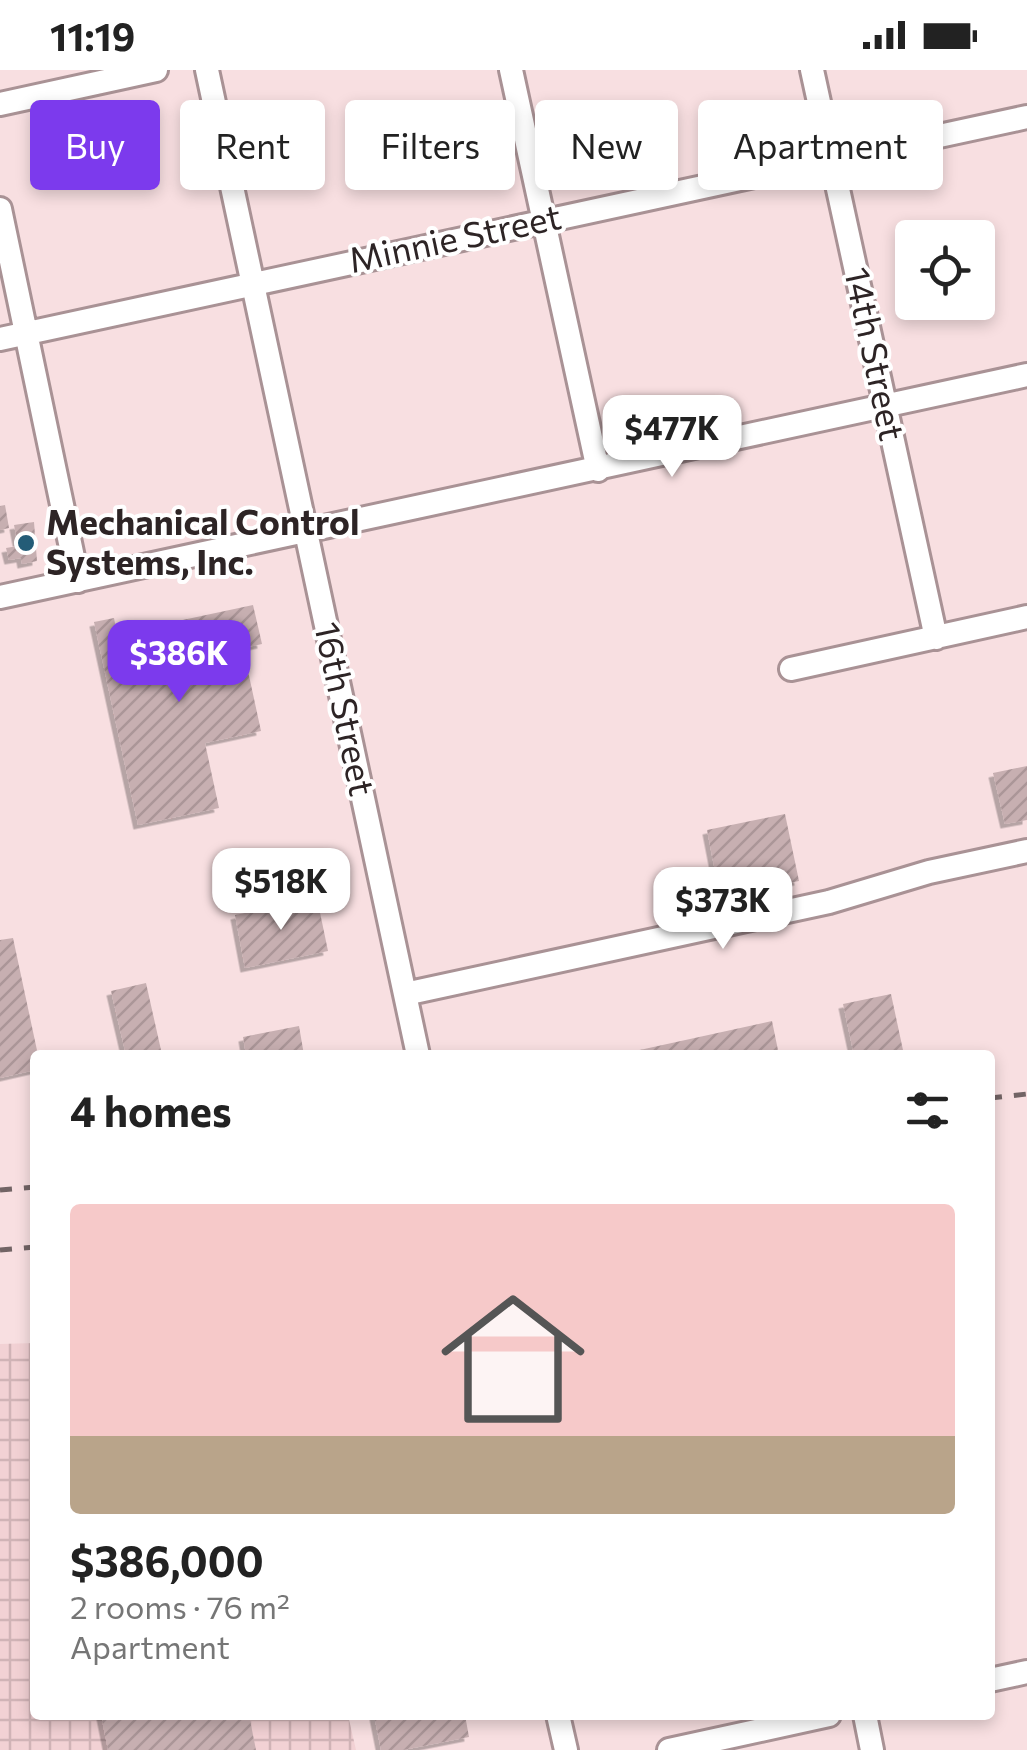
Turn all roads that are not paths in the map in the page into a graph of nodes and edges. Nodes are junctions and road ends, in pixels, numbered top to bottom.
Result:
1 (156, 70) edge
2 (207, 70) edge
3 (511, 70) edge
4 (812, 70) edge
5 (818, 100) edge
6 (0, 104) edge
7 (1027, 117) edge
8 (943, 135) edge
9 (698, 188) edge
10 (838, 190) edge
11 (0, 208) edge
12 (543, 220) junction
13 (252, 283) junction
14 (26, 331) junction
15 (0, 339) edge
16 (1027, 375) edge
17 (886, 406) junction
18 (598, 470) junction
19 (306, 532) junction
20 (78, 581) junction
21 (0, 597) edge
22 (1027, 618) edge
23 (936, 638) junction
24 (791, 668) dead end
25 (1027, 851) edge
26 (406, 994) junction
27 (417, 1050) edge
28 (1027, 1672) edge
29 (995, 1679) edge
30 (559, 1720) edge
31 (806, 1720) edge
32 (865, 1720) edge
33 (566, 1750) edge
34 (669, 1750) edge
35 (872, 1750) edge

1 - 6 street
2 - 13 street, 16th Street
3 - 12 street
4 - 5 street, 14th Street
7 - 8 street, Minnie Street
9 - 12 street, Minnie Street
10 - 17 street, 14th Street
11 - 14 street
12 - 13 street, Minnie Street
12 - 18 street
13 - 14 street, Minnie Street
13 - 19 street, 16th Street
14 - 15 street, Minnie Street
14 - 20 street
16 - 17 street
17 - 18 street
17 - 23 street, 14th Street
18 - 19 street
19 - 20 street
19 - 26 street, 16th Street
20 - 21 street
22 - 23 street
23 - 24 street
25 - 26 street
26 - 27 street, 16th Street
28 - 29 street
30 - 33 street
31 - 34 street
32 - 35 street

